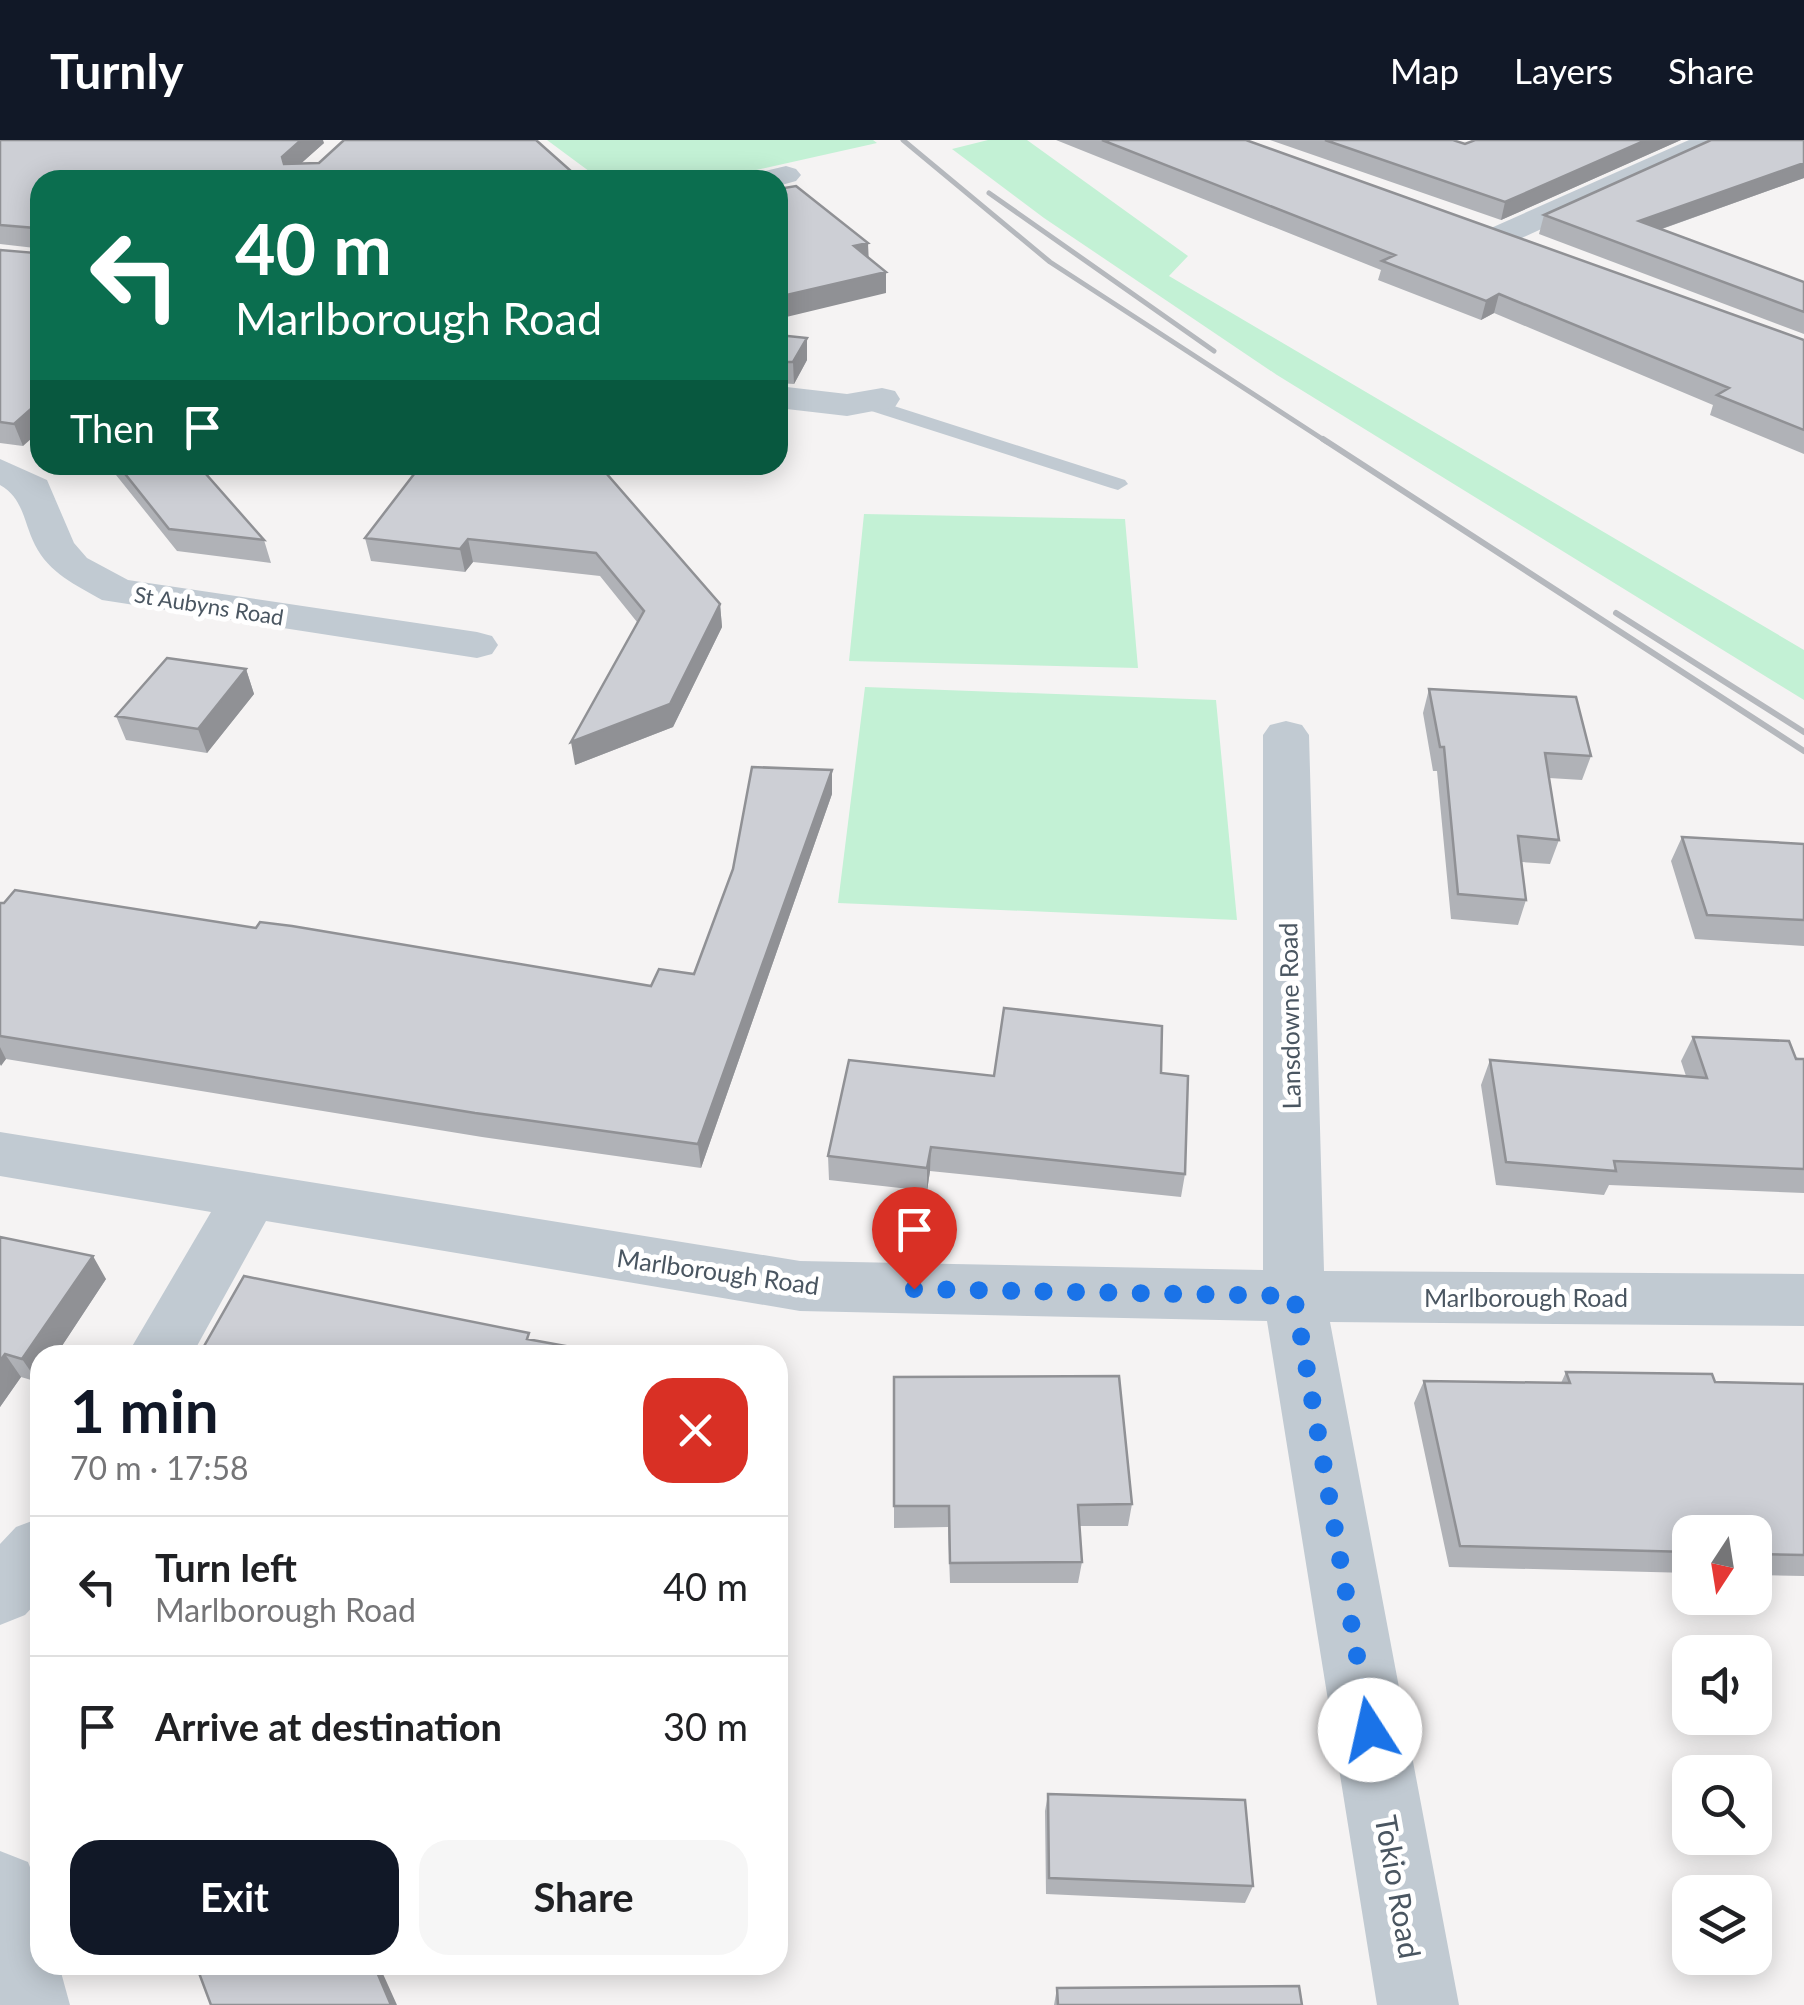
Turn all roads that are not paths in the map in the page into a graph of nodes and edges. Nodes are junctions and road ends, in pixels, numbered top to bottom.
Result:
1 (1712, 140) edge
2 (1466, 222) edge
3 (1502, 235) junction
4 (1538, 248) edge
5 (788, 398) edge
6 (876, 401) joint
7 (0, 470) edge
8 (1118, 484) dead end
9 (477, 645) dead end
10 (1286, 735) dead end
11 (0, 1154) edge
12 (250, 1197) junction
13 (1294, 1296) junction
14 (1804, 1300) edge
15 (165, 1345) edge
16 (30, 1564) edge
17 (0, 1592) edge
18 (0, 1890) edge
19 (29, 2005) edge
20 (1418, 2005) edge

1 - 3 street
2 - 3 street
3 - 4 street
5 - 6 street
6 - 8 lane
7 - 9 street, St Aubyns Road
10 - 13 street, Lansdowne Road
11 - 12 street, Marlborough Road
12 - 13 street, Marlborough Road
12 - 15 street
13 - 14 street, Marlborough Road
13 - 20 street, Tokio Road
16 - 17 street
18 - 19 street

